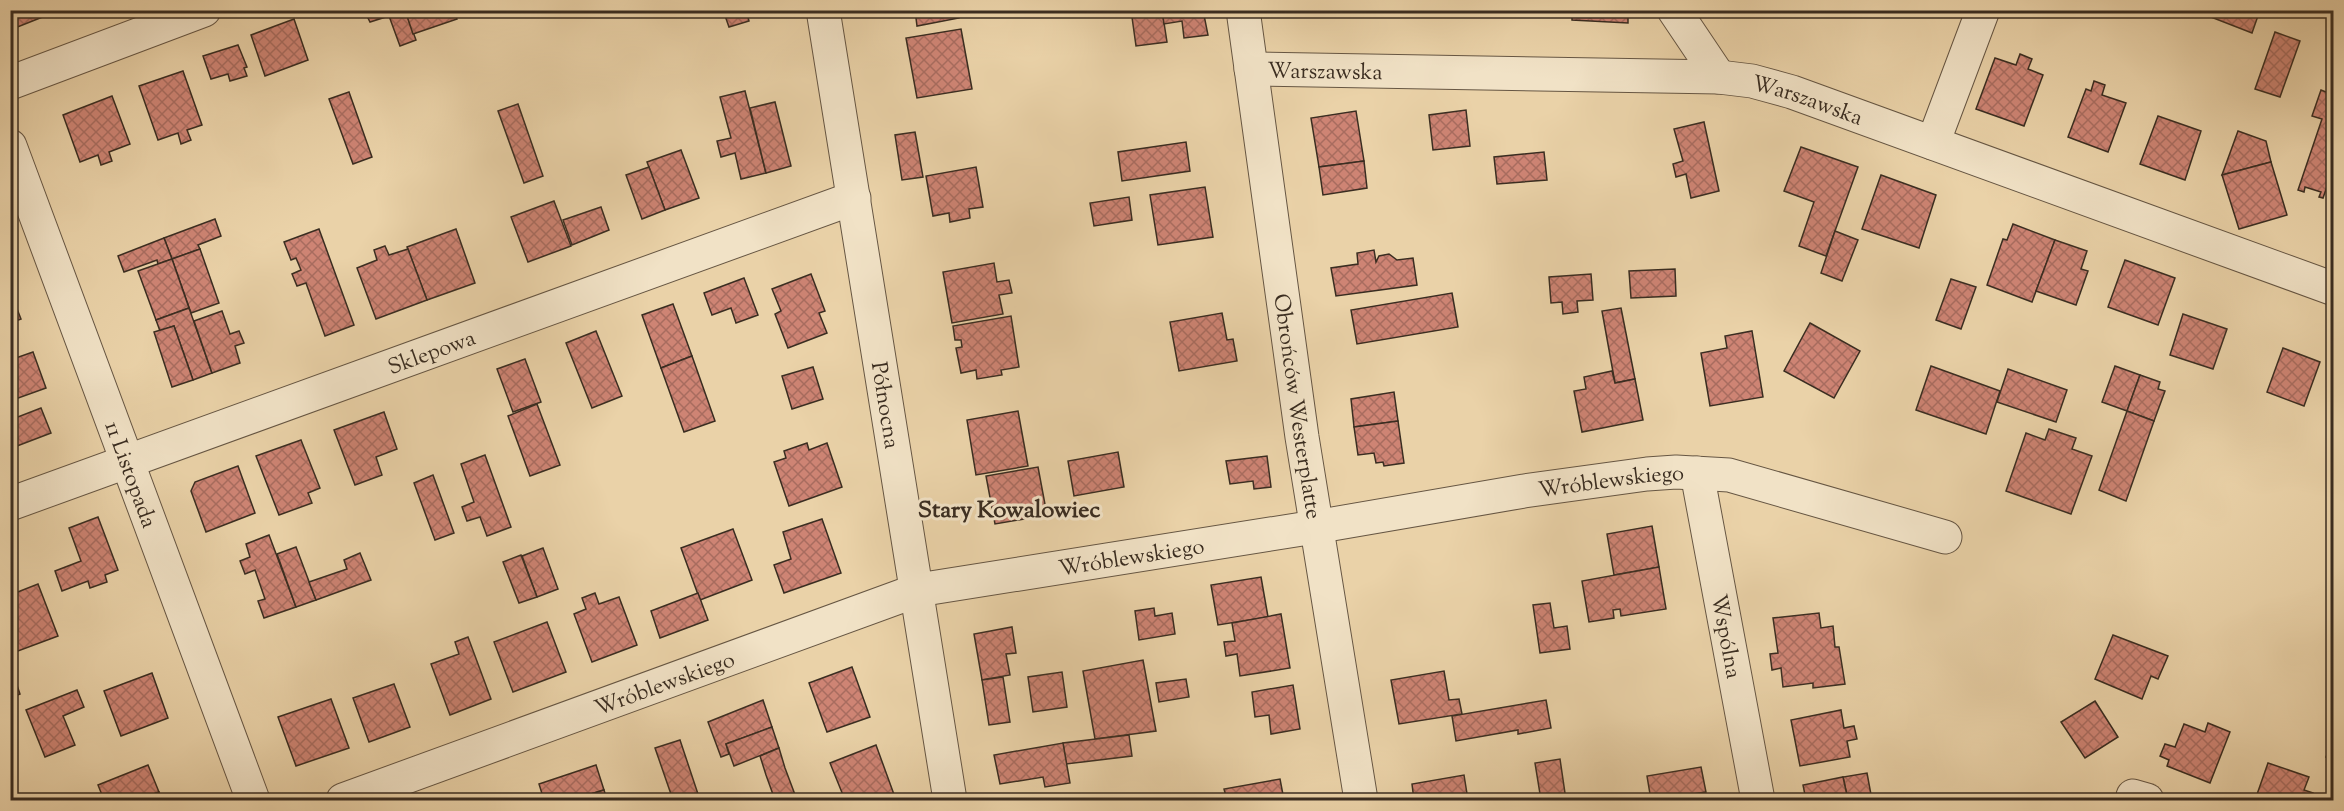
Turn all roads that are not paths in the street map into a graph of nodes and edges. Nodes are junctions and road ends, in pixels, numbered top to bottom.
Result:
1 (204, 10) edge
2 (823, 10) edge
3 (1243, 10) edge
4 (1674, 10) edge
5 (1983, 10) edge
6 (1251, 69) junction
7 (1719, 77) junction
8 (10, 83) edge
9 (1933, 143) junction
10 (10, 146) edge
11 (854, 198) junction
12 (2334, 289) edge
13 (127, 462) junction
14 (1697, 472) junction
15 (10, 504) edge
16 (1315, 527) junction
17 (1945, 537) dead end
18 (918, 590) junction
19 (253, 801) edge
20 (343, 801) edge
21 (950, 801) edge
22 (1361, 801) edge
23 (1758, 801) edge

1 - 8 street
2 - 11 street, Północna
3 - 6 street, Obrońców Westerplatte
4 - 7 street
5 - 9 street
6 - 7 street, Warszawska
6 - 16 street, Obrońców Westerplatte
7 - 9 street, Warszawska
9 - 12 street, Warszawska
10 - 13 street, 11 Listopada
11 - 13 street, Sklepowa
11 - 18 street, Północna
13 - 15 street, Sklepowa
13 - 19 street, 11 Listopada
14 - 16 street, Wróblewskiego
14 - 17 street, Wróblewskiego
14 - 23 street, Wspólna
16 - 18 street, Wróblewskiego
16 - 22 street, Obrońców Westerplatte
18 - 20 street, Wróblewskiego
18 - 21 street, Północna

